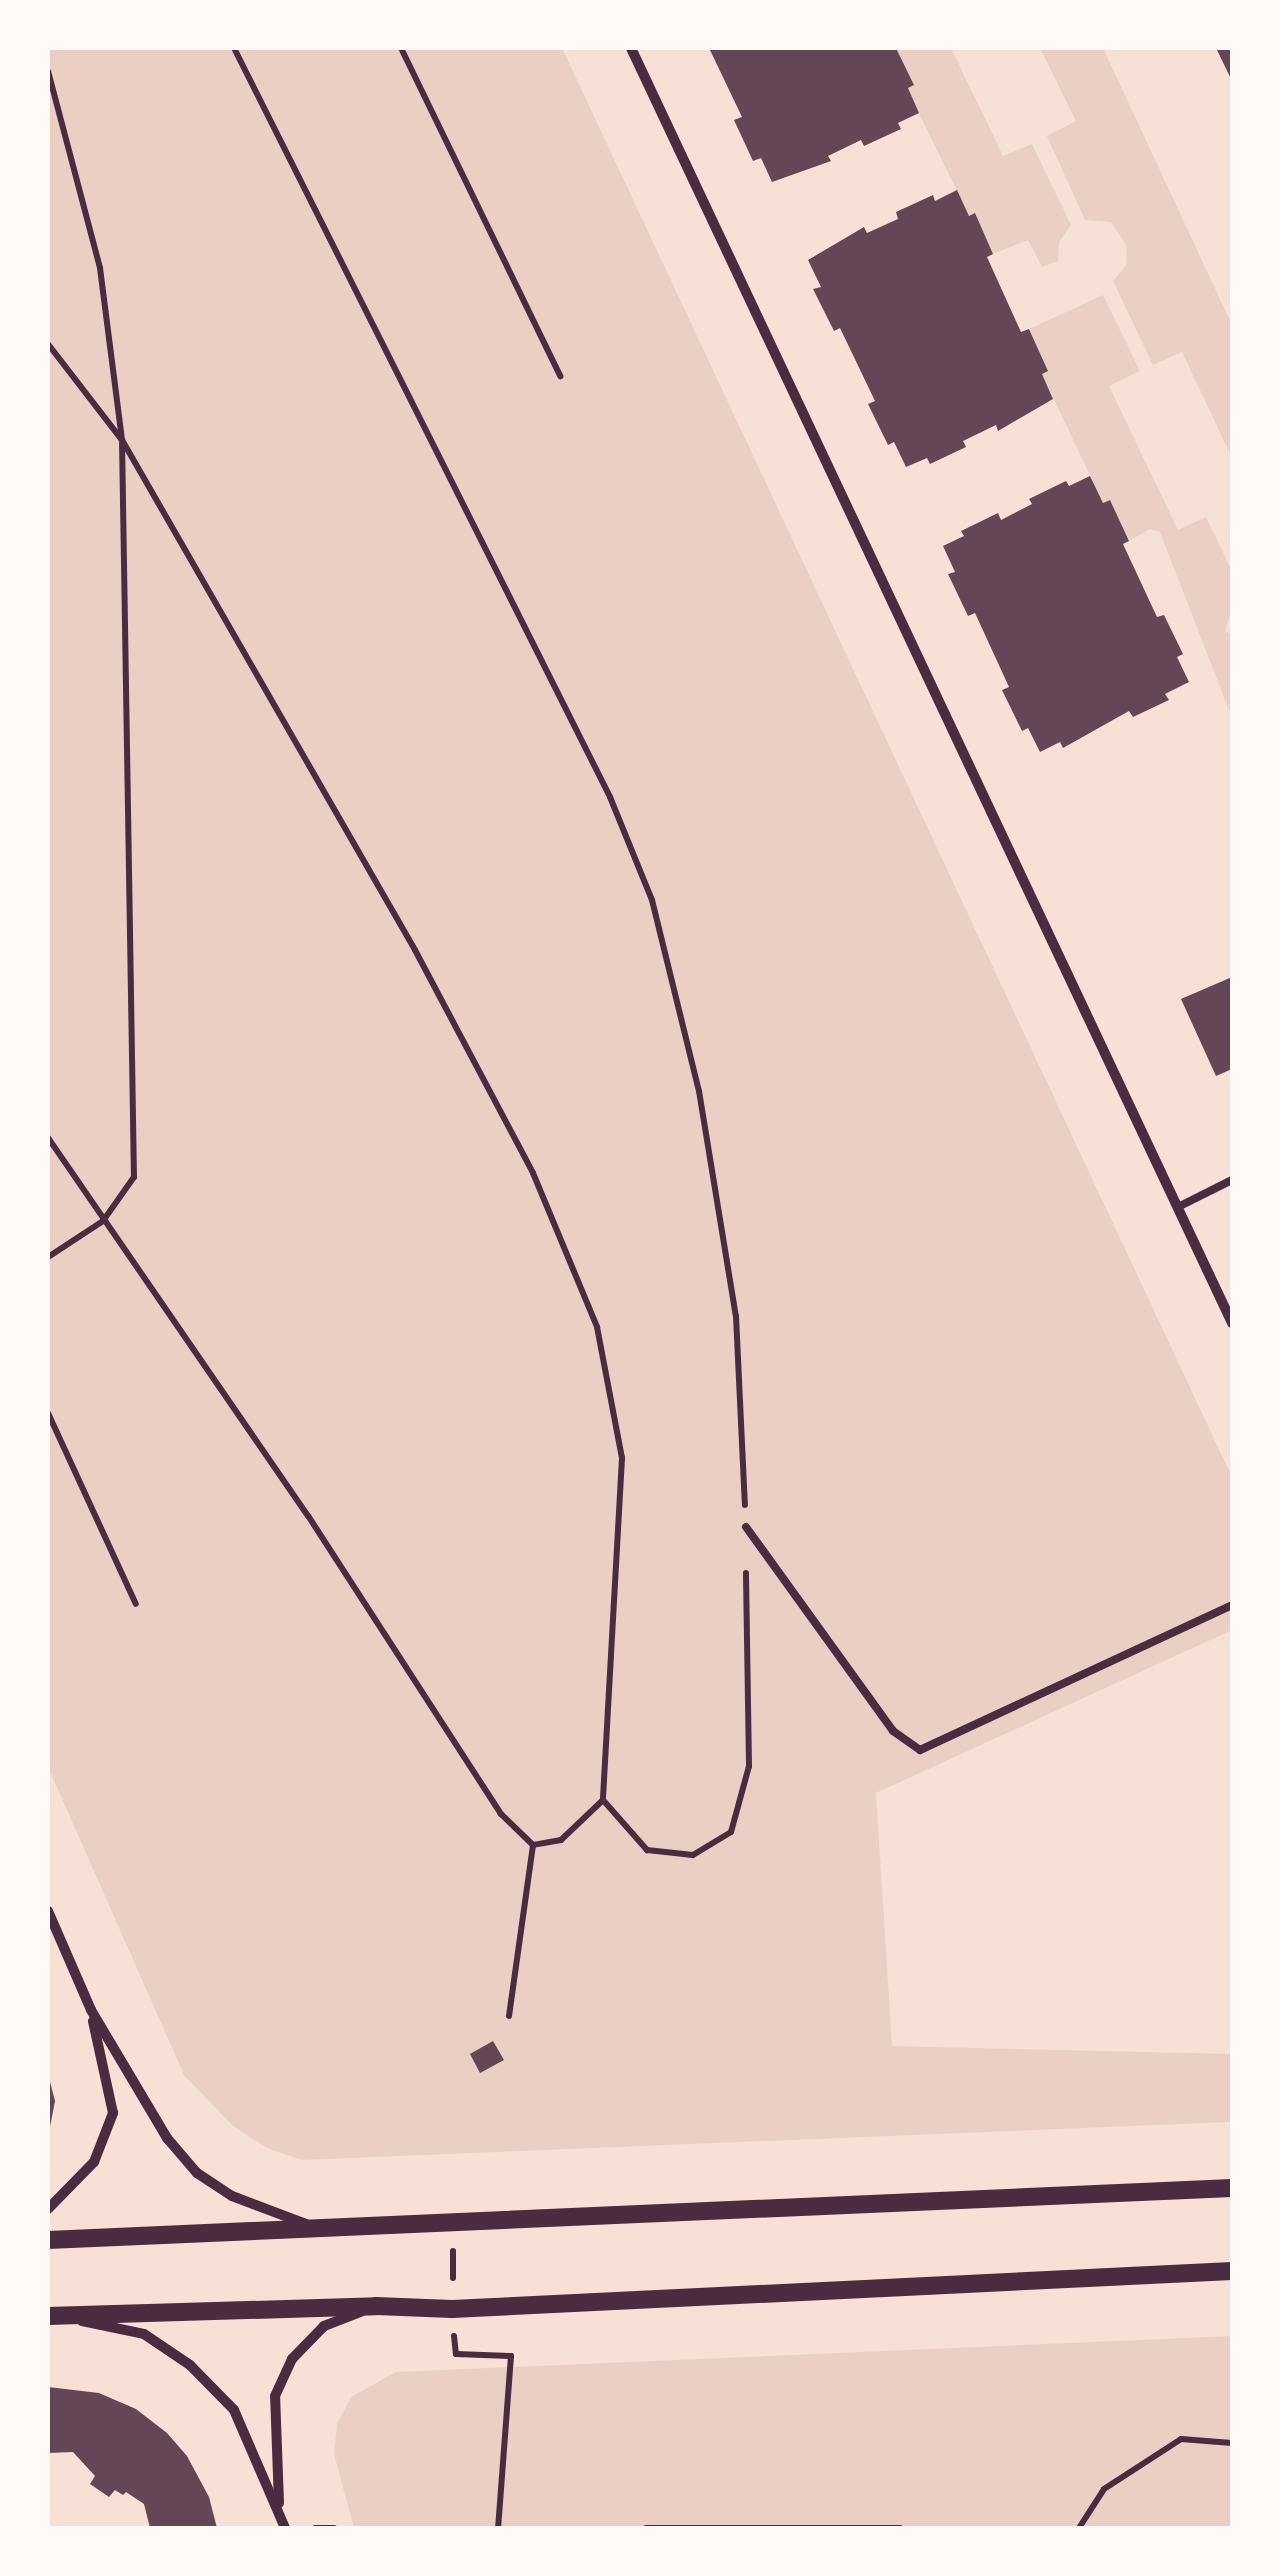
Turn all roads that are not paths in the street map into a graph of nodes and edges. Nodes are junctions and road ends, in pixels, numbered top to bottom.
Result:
1 (632, 48) edge
2 (1232, 1180) edge
3 (1178, 1208) junction
4 (1232, 1322) edge
5 (746, 1527) road end
6 (1232, 1605) edge
7 (48, 1911) edge
8 (91, 2010) junction
9 (1232, 2188) edge
10 (48, 2208) edge
11 (313, 2227) junction
12 (48, 2240) edge
13 (1232, 2271) edge
14 (376, 2306) junction
15 (49, 2315) edge
16 (279, 2509) junction
17 (285, 2528) edge

1 - 3 street
2 - 3 lane
3 - 4 street
5 - 6 lane
7 - 8 street
8 - 10 street
8 - 11 street
9 - 11 street
11 - 12 street
13 - 14 street
14 - 15 street
14 - 16 street
15 - 16 street
16 - 17 street

